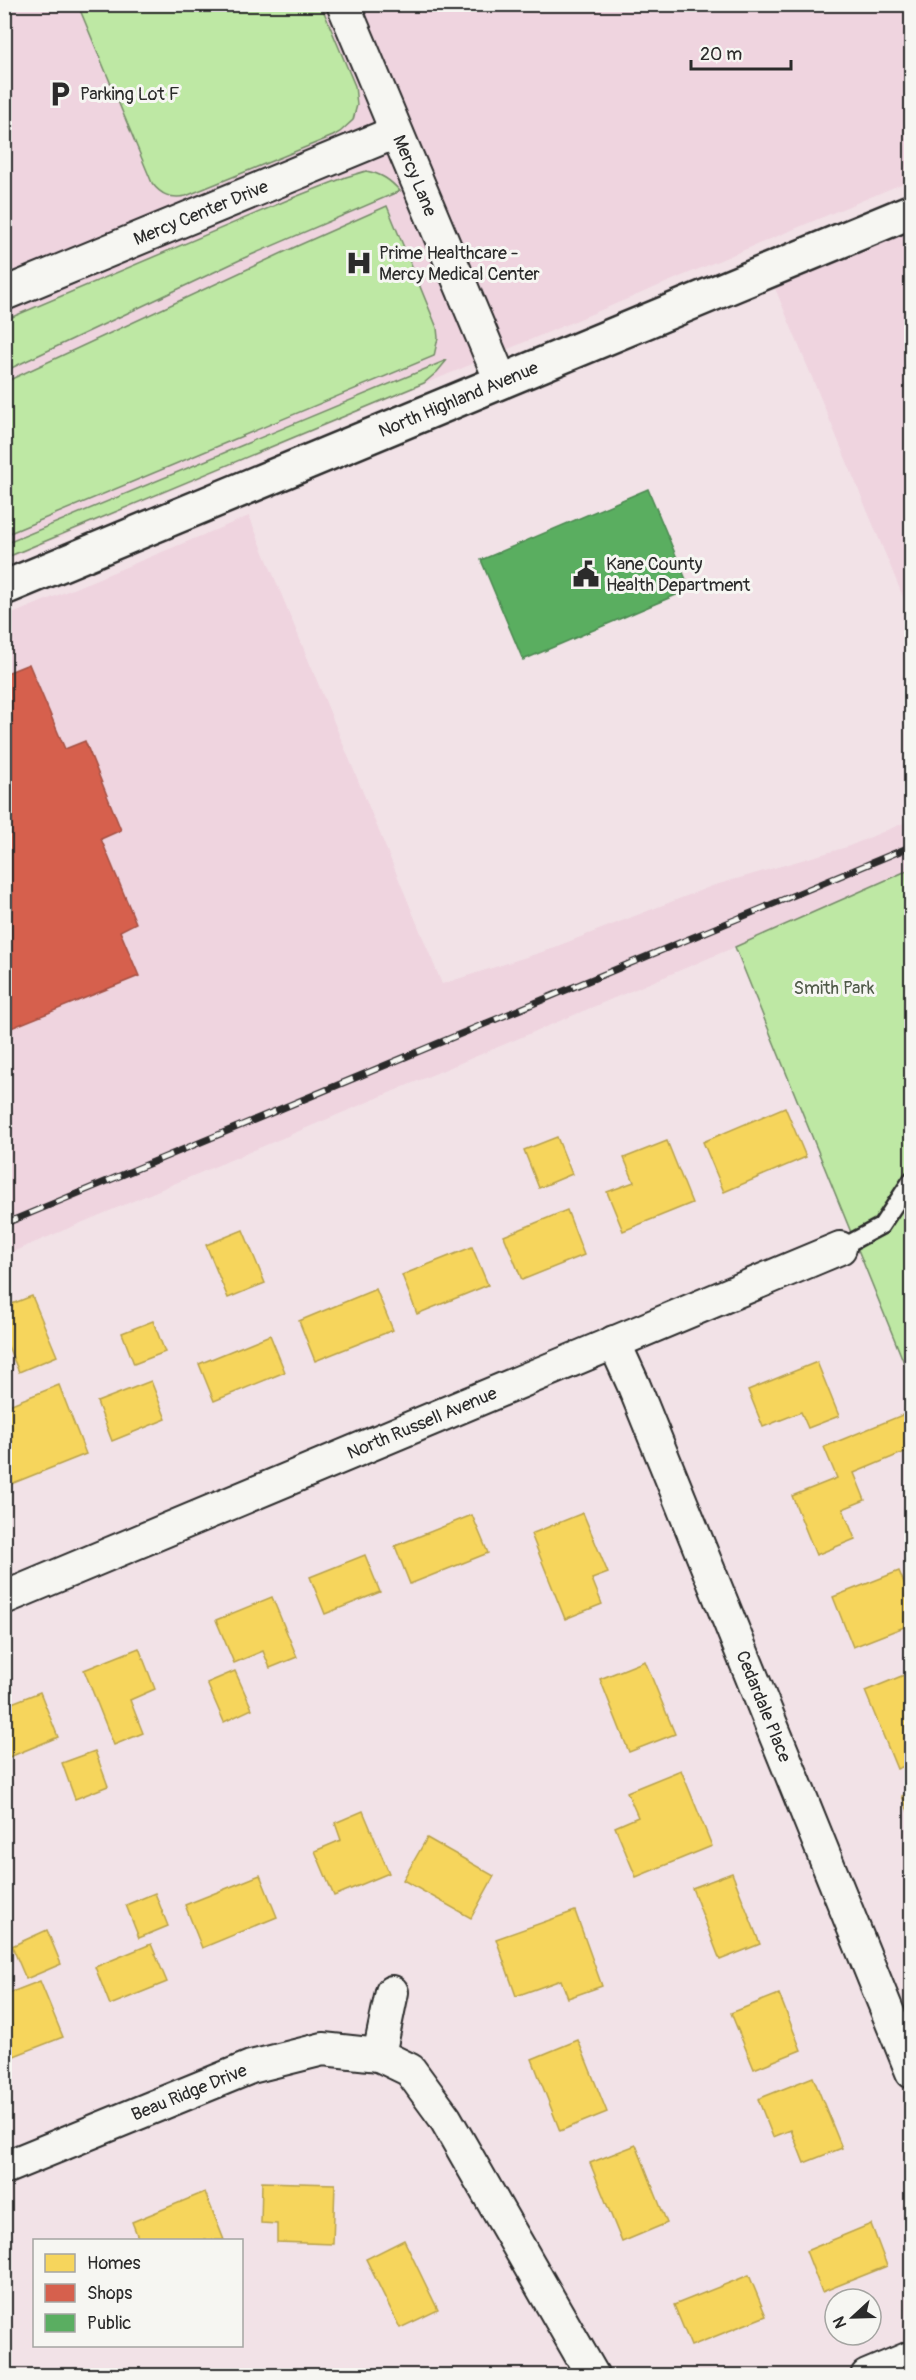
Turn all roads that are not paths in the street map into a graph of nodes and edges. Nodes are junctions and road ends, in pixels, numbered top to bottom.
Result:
1 (343, 4) edge
2 (396, 132) junction
3 (912, 211) edge
4 (4, 294) edge
5 (501, 381) junction
6 (4, 588) edge
7 (912, 1179) edge
8 (840, 1248) joint
9 (614, 1341) junction
10 (4, 1598) edge
11 (392, 1992) dead end
12 (379, 2055) junction
13 (912, 2072) edge
14 (4, 2168) edge
15 (912, 2357) edge
16 (593, 2376) edge
17 (867, 2376) edge

1 - 2 street, Mercy Lane
2 - 4 street, Mercy Center Drive
2 - 5 street, Mercy Lane
3 - 5 street, North Highland Avenue
5 - 6 street, North Highland Avenue
7 - 8 lane
8 - 9 street, North Russell Avenue
9 - 10 street, North Russell Avenue
9 - 13 street, Cedardale Place
11 - 12 street
12 - 14 street, Beau Ridge Drive
12 - 16 street, Beau Ridge Drive
15 - 17 street

